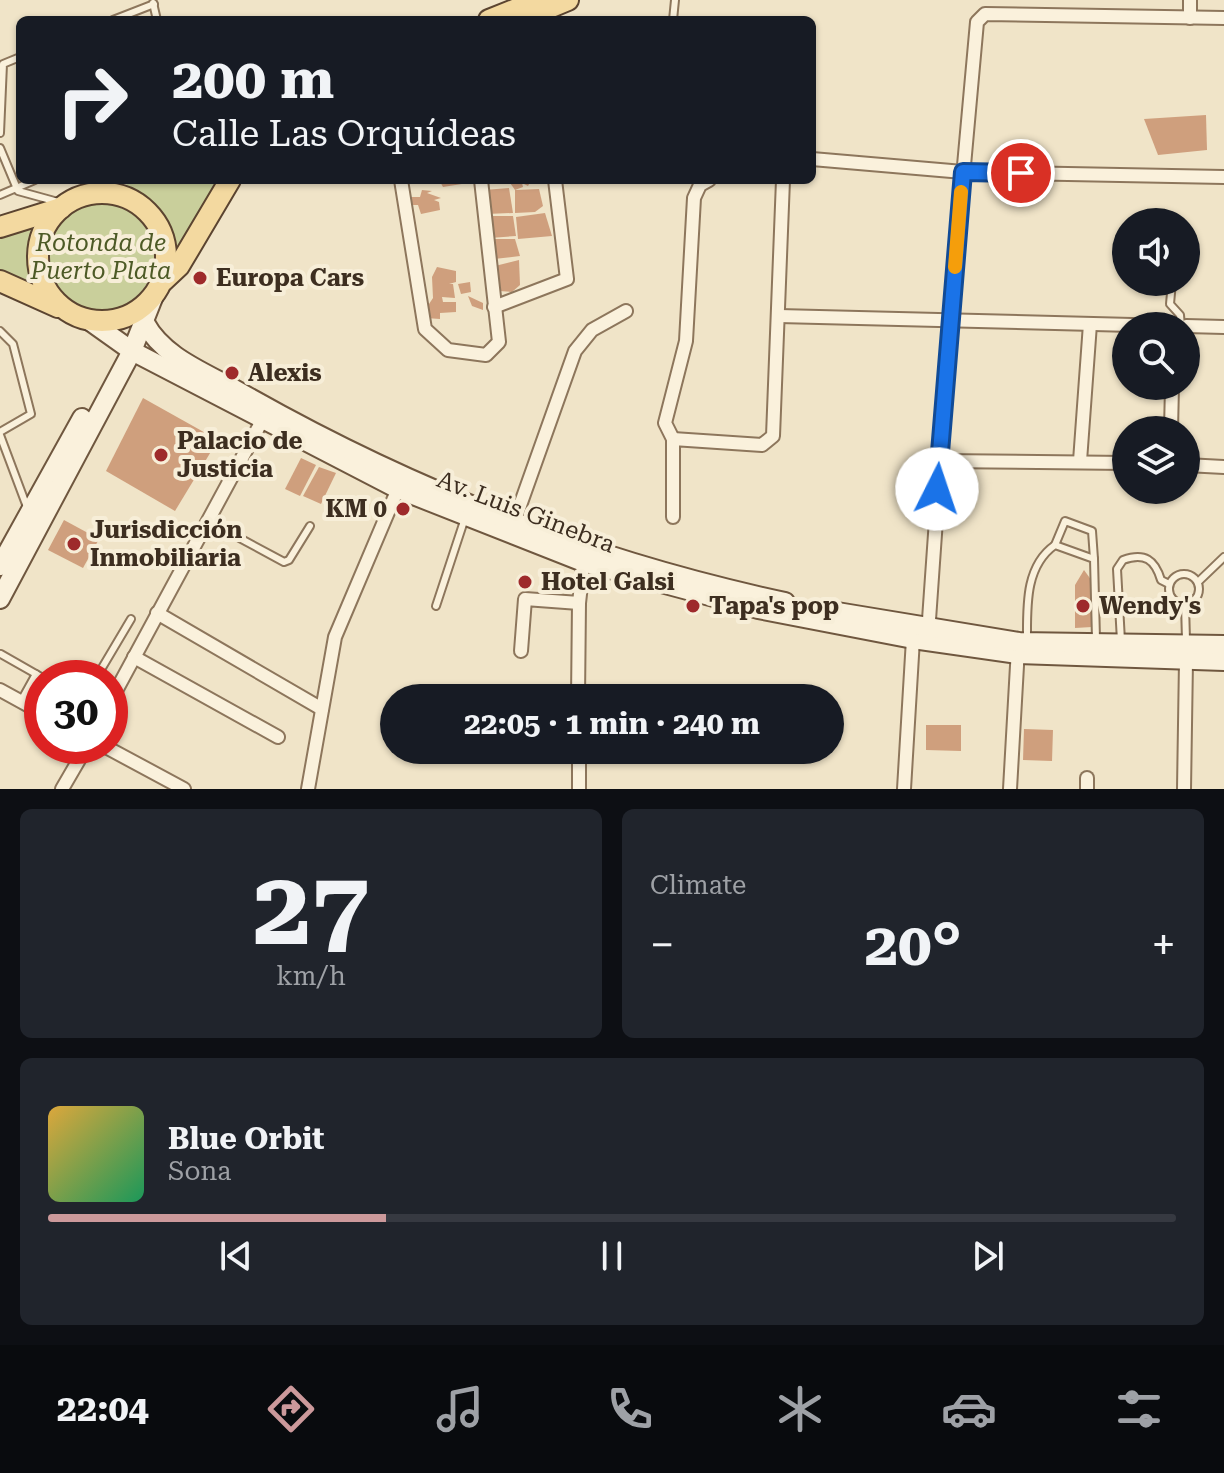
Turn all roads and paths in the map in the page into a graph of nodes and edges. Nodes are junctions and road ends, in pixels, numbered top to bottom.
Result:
1 (568, 0) edge
2 (1106, 0) edge
3 (1190, 0) edge
4 (153, 2) edge
5 (541, 10) edge
6 (122, 16) edge
7 (510, 16) edge
8 (1105, 16) junction
9 (1190, 18) junction
10 (1224, 18) edge
11 (16, 59) edge
12 (0, 133) edge
13 (0, 148) edge
14 (816, 159) edge
15 (963, 172) junction
16 (1224, 177) edge
17 (26, 184) edge
18 (109, 184) edge
19 (228, 184) edge
20 (402, 184) edge
21 (481, 184) edge
22 (555, 184) edge
23 (702, 184) edge
24 (783, 184) edge
25 (17, 188) junction
26 (0, 195) edge
27 (85, 196) junction
28 (63, 207) junction
29 (0, 227) edge
30 (0, 281) edge
31 (158, 288) junction
32 (494, 307) junction
33 (65, 309) junction
34 (626, 311) dead end
35 (779, 316) junction
36 (87, 319) junction
37 (950, 320) junction
38 (145, 323) junction
39 (1090, 324) junction
40 (1112, 325) edge
41 (1200, 326) edge
42 (1224, 327) edge
43 (0, 331) edge
44 (126, 348) junction
45 (263, 419) junction
46 (0, 433) edge
47 (673, 439) junction
48 (939, 461) junction
49 (1080, 461) junction
50 (1112, 462) edge
51 (1200, 466) edge
52 (1224, 467) edge
53 (401, 482) junction
54 (29, 514) junction
55 (466, 517) junction
56 (673, 517) dead end
57 (208, 521) junction
58 (310, 526) dead end
59 (512, 529) junction
60 (1055, 545) junction
61 (585, 556) junction
62 (1224, 557) edge
63 (1094, 559) junction
64 (0, 566) edge
65 (1198, 582) junction
66 (1169, 584) junction
67 (0, 599) edge
68 (579, 603) junction
69 (1185, 604) junction
70 (436, 606) dead end
71 (157, 613) junction
72 (131, 619) dead end
73 (923, 635) junction
74 (1096, 643) junction
75 (1121, 644) junction
76 (1224, 645) edge
77 (1022, 646) junction
78 (521, 651) dead end
79 (1186, 652) junction
80 (1, 654) edge
81 (134, 657) junction
82 (107, 660) edge
83 (1224, 661) edge
84 (24, 667) edge
85 (128, 668) edge
86 (578, 684) edge
87 (0, 690) edge
88 (24, 697) edge
89 (21, 701) junction
90 (24, 703) edge
91 (322, 709) junction
92 (278, 737) dead end
93 (128, 759) edge
94 (77, 764) edge
95 (579, 764) edge
96 (62, 789) edge
97 (184, 789) edge
98 (308, 789) edge
99 (579, 789) edge
100 (904, 789) edge
101 (1010, 789) edge
102 (1184, 789) edge

1 - 5 main road
2 - 8 street
3 - 9 street
4 - 6 lane
5 - 7 main road
8 - 9 street
8 - 15 street
9 - 10 street
11 - 12 lane
13 - 25 lane
14 - 15 street
15 - 16 street
15 - 37 street
17 - 25 lane
18 - 27 main road
19 - 31 main road
20 - 32 street
21 - 32 street
22 - 32 street
23 - 47 street
24 - 35 street
25 - 26 lane
25 - 28 lane
27 - 28 main road
27 - 31 main road
28 - 29 main road
28 - 33 main road
30 - 33 main road
31 - 36 main road
31 - 38 street
33 - 36 main road
34 - 59 street
35 - 37 street
35 - 47 street
36 - 44 street, Av. Luis Ginebra
37 - 39 street
37 - 48 street
38 - 44 street
38 - 53 street, Av. Luis Ginebra
39 - 40 street
39 - 49 street
41 - 42 street
43 - 46 lane
44 - 45 street, Av. Luis Ginebra
44 - 54 street
44 - 67 street
45 - 53 street, Av. Luis Ginebra
45 - 57 street
46 - 54 lane
47 - 56 street
48 - 49 street
48 - 73 street
49 - 50 street
51 - 52 street
53 - 55 street, Av. Luis Ginebra
53 - 59 street, Av. Luis Ginebra
53 - 91 street
54 - 64 street
55 - 59 street, Av. Luis Ginebra
55 - 70 lane
57 - 58 lane
57 - 71 street
59 - 61 street, Av. Luis Ginebra
60 - 63 lane
60 - 63 lane
60 - 77 lane
61 - 68 street
61 - 73 street, Av. Luis Ginebra
62 - 65 lane
63 - 74 lane
65 - 66 lane
65 - 69 lane
66 - 69 lane
66 - 75 lane
68 - 78 street
68 - 86 street
69 - 79 lane
71 - 81 street
71 - 91 street
72 - 82 lane
73 - 77 street, Av. Luis Ginebra
73 - 100 street
74 - 75 street, Av. Luis Ginebra
74 - 77 street, Av. Luis Ginebra
75 - 79 street, Av. Luis Ginebra
76 - 79 street, Av. Luis Ginebra
77 - 79 street, Av. Luis Ginebra
77 - 101 street
79 - 83 street, Av. Luis Ginebra
79 - 102 street
80 - 84 lane
81 - 85 street
81 - 92 street
87 - 89 street
88 - 89 lane
89 - 90 street
91 - 98 street
93 - 97 street
94 - 96 street
95 - 99 street

